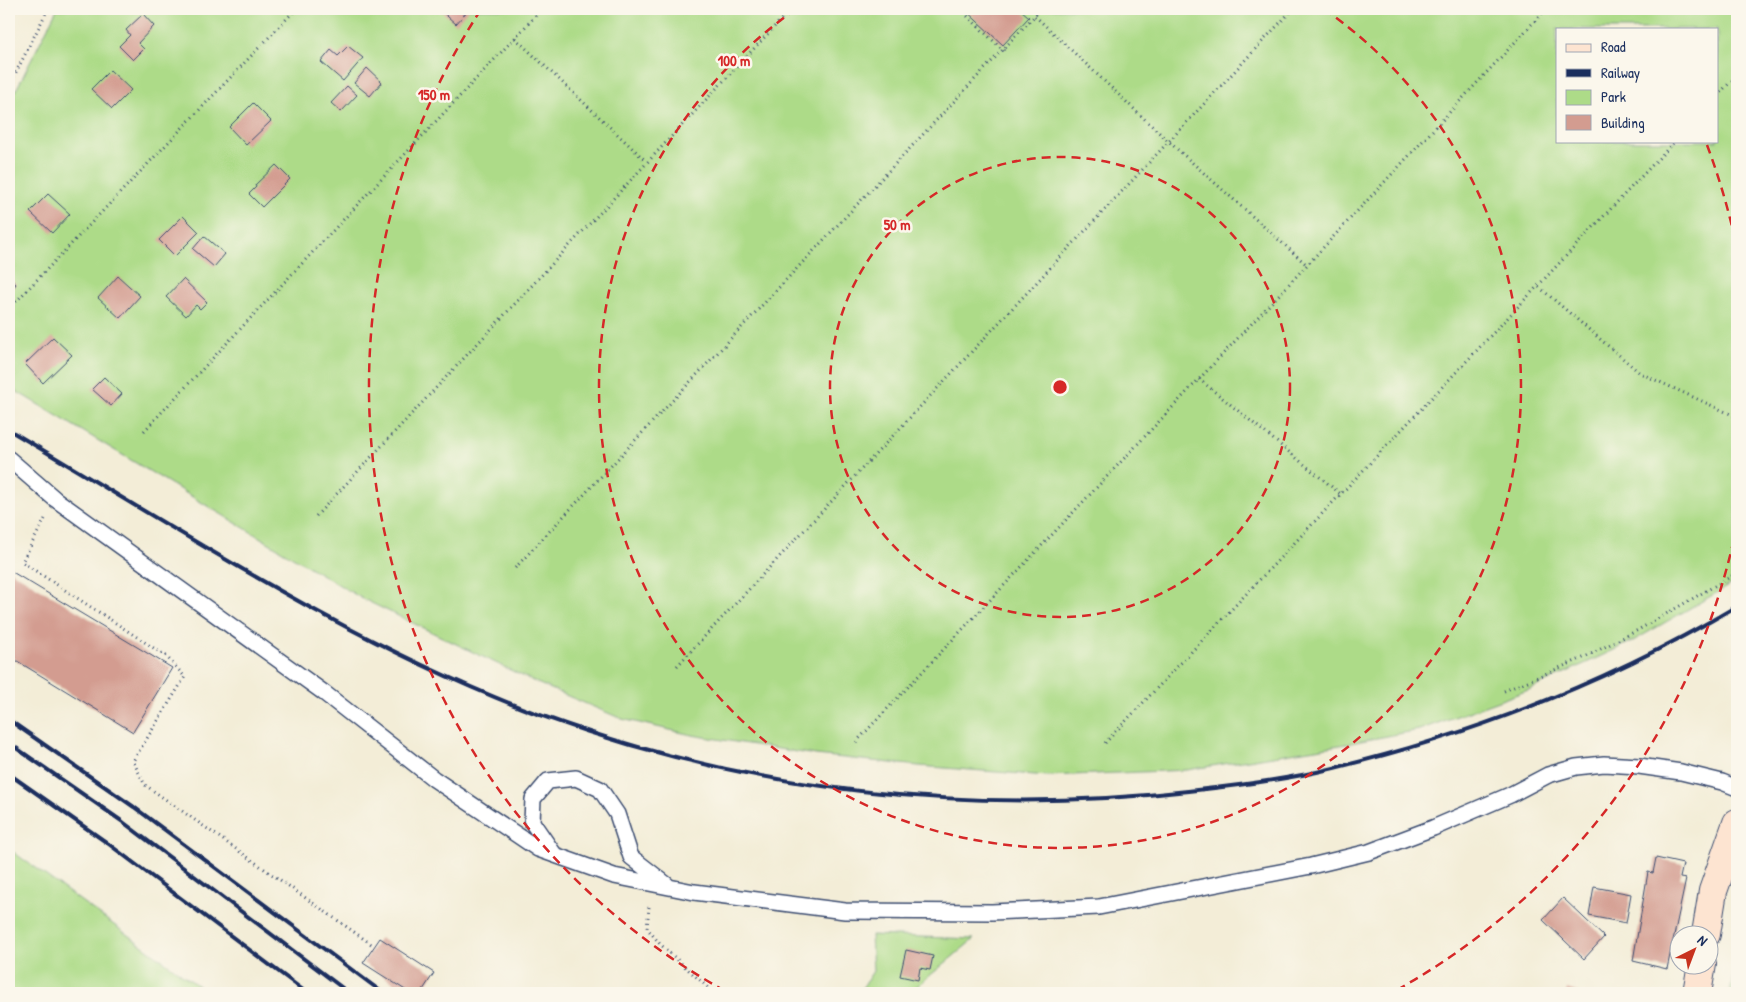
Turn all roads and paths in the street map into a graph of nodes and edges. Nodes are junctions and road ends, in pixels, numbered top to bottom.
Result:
1 (48, 9) edge
2 (296, 9) edge
3 (542, 9) edge
4 (791, 9) edge
5 (960, 9) edge
6 (1041, 9) edge
7 (1293, 9) edge
8 (1546, 9) edge
9 (1035, 16) junction
10 (514, 38) junction
11 (1004, 51) junction
12 (1737, 75) edge
13 (9, 86) edge
14 (1718, 95) edge
15 (1168, 141) junction
16 (1674, 142) edge
17 (646, 161) junction
18 (1307, 265) junction
19 (1539, 287) junction
20 (9, 309) edge
21 (1199, 379) junction
22 (1737, 417) edge
23 (144, 431) dead end
24 (9, 459) edge
25 (1342, 495) junction
26 (47, 516) dead end
27 (316, 516) dead end
28 (515, 568) dead end
29 (1737, 573) edge
30 (677, 666) dead end
31 (1504, 691) dead end
32 (856, 742) dead end
33 (1105, 743) dead end
34 (1737, 788) edge
35 (1737, 823) edge
36 (554, 854) junction
37 (670, 887) junction
38 (1708, 924) edge
39 (374, 946) dead end
40 (1700, 974) edge
41 (714, 993) edge
42 (1697, 993) edge

1 - 13 path
2 - 20 path
3 - 10 path
4 - 17 path
5 - 11 path
6 - 9 path
7 - 15 path
8 - 18 path
9 - 11 path
9 - 15 path
10 - 17 path
10 - 23 path
11 - 28 path
12 - 14 path
15 - 18 path
15 - 30 path
16 - 19 path
17 - 27 path
18 - 21 path
19 - 22 path
19 - 25 path
21 - 25 path
21 - 32 path
24 - 36 lane
25 - 33 path
26 - 39 path
29 - 31 path
34 - 37 lane
35 - 38 street
36 - 37 lane
36 - 37 lane
37 - 41 path
40 - 42 street

